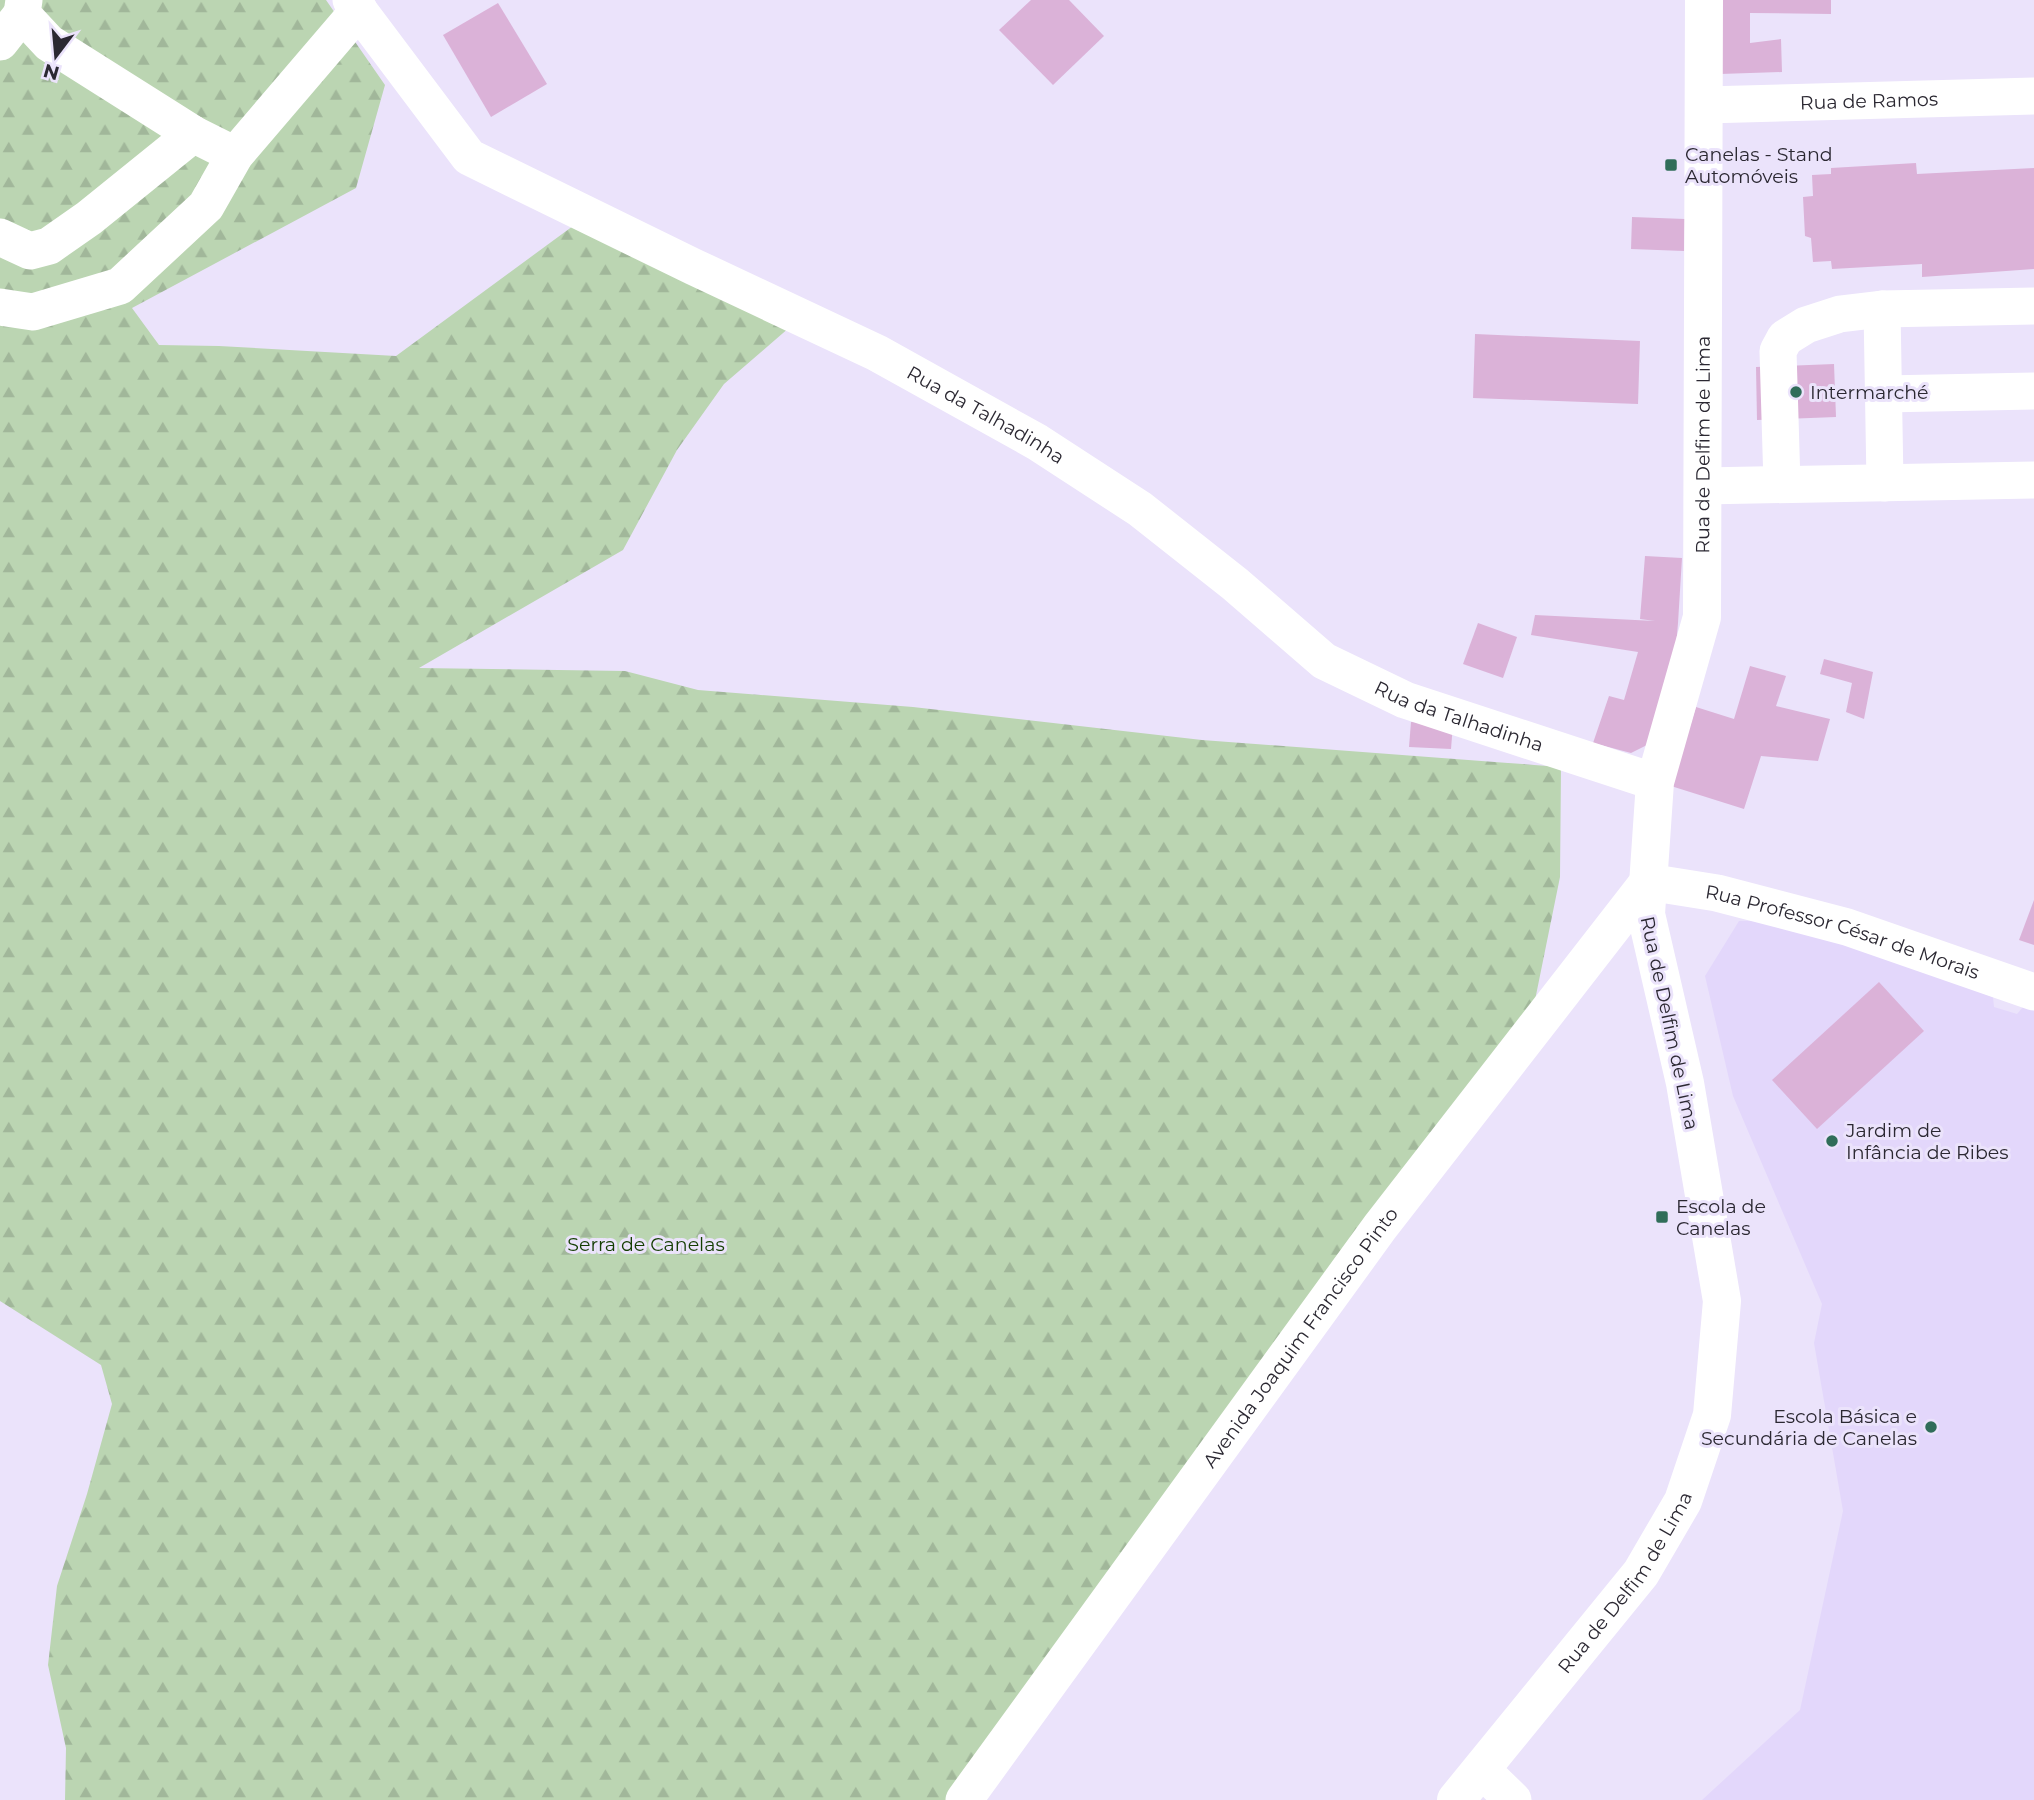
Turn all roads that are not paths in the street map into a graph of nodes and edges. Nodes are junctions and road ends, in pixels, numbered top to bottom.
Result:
1 (1704, 0) edge
2 (355, 5) edge
3 (15, 19) edge
4 (2034, 96) edge
5 (1705, 105) junction
6 (193, 134) junction
7 (235, 155) junction
8 (0, 237) edge
9 (2034, 306) edge
10 (0, 307) edge
11 (1882, 309) junction
12 (2034, 391) edge
13 (1884, 394) junction
14 (2034, 480) edge
15 (1885, 483) junction
16 (1782, 484) junction
17 (1703, 486) junction
18 (1655, 782) junction
19 (1648, 881) junction
20 (2034, 992) edge
21 (1482, 1770) junction
22 (964, 1800) edge
23 (1456, 1800) edge
24 (1513, 1800) edge

1 - 5 main road, Rua de Delfim de Lima
2 - 7 street
2 - 18 street, Rua da Talhadinha
3 - 6 street
4 - 5 street, Rua de Ramos
5 - 17 main road, Rua de Delfim de Lima
6 - 7 street
6 - 8 street
7 - 10 street
9 - 11 street
11 - 13 street
11 - 16 street
12 - 13 street
13 - 15 street
14 - 15 street
15 - 16 street
16 - 17 street
17 - 18 main road, Rua de Delfim de Lima
18 - 19 main road, Rua de Delfim de Lima
19 - 20 street, Rua Professor César de Morais
19 - 21 main road, Rua de Delfim de Lima
19 - 22 street, Avenida Joaquim Francisco Pinto
21 - 23 main road, Rua de Delfim de Lima
21 - 24 street

